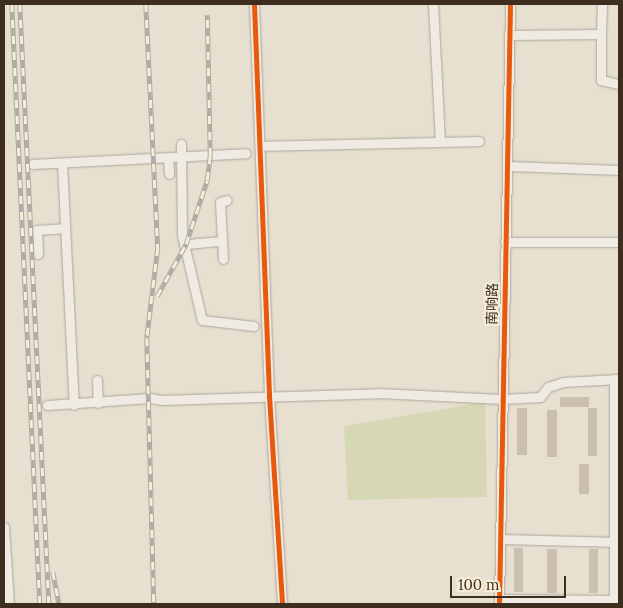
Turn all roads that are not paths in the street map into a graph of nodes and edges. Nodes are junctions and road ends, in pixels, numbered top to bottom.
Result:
1 (254, 4) edge
2 (433, 4) edge
3 (510, 4) edge
4 (602, 4) edge
5 (601, 34) junction
6 (509, 35) junction
7 (619, 84) edge
8 (479, 141) dead end
9 (440, 142) junction
10 (181, 144) dead end
11 (260, 146) junction
12 (246, 153) dead end
13 (180, 156) junction
14 (168, 158) junction
15 (62, 163) junction
16 (32, 164) dead end
17 (509, 166) dead end
18 (619, 170) edge
19 (169, 174) dead end
20 (227, 200) dead end
21 (63, 228) junction
22 (222, 240) junction
23 (505, 242) junction
24 (619, 242) edge
25 (186, 244) junction
26 (38, 254) dead end
27 (223, 260) dead end
28 (254, 326) dead end
29 (617, 379) edge
30 (97, 380) dead end
31 (269, 396) junction
32 (502, 399) junction
33 (98, 403) junction
34 (47, 404) dead end
35 (74, 405) junction
36 (617, 473) edge
37 (4, 526) edge
38 (500, 539) junction
39 (617, 542) edge
40 (499, 602) edge
41 (614, 602) edge
42 (10, 604) edge
43 (282, 604) edge

1 - 11 street
2 - 9 street
3 - 6 street, 南响路
4 - 5 street
5 - 6 street
5 - 7 street
6 - 23 street, 南响路
8 - 9 street
9 - 11 street
10 - 13 street
11 - 31 street
12 - 13 street
13 - 14 street
13 - 25 street
14 - 15 street
14 - 19 street
15 - 16 street
15 - 21 street
17 - 18 street
20 - 22 street
21 - 26 street
21 - 35 street
22 - 25 street
22 - 27 street
23 - 24 street
23 - 32 street, 南响路
25 - 28 street
29 - 32 street
29 - 36 street
30 - 33 street
31 - 32 street
31 - 33 street
31 - 43 street
32 - 38 street, 南响路
33 - 35 street
34 - 35 street
36 - 39 street
37 - 42 street
38 - 39 street
38 - 40 street, 南响路
39 - 41 street
40 - 41 street

